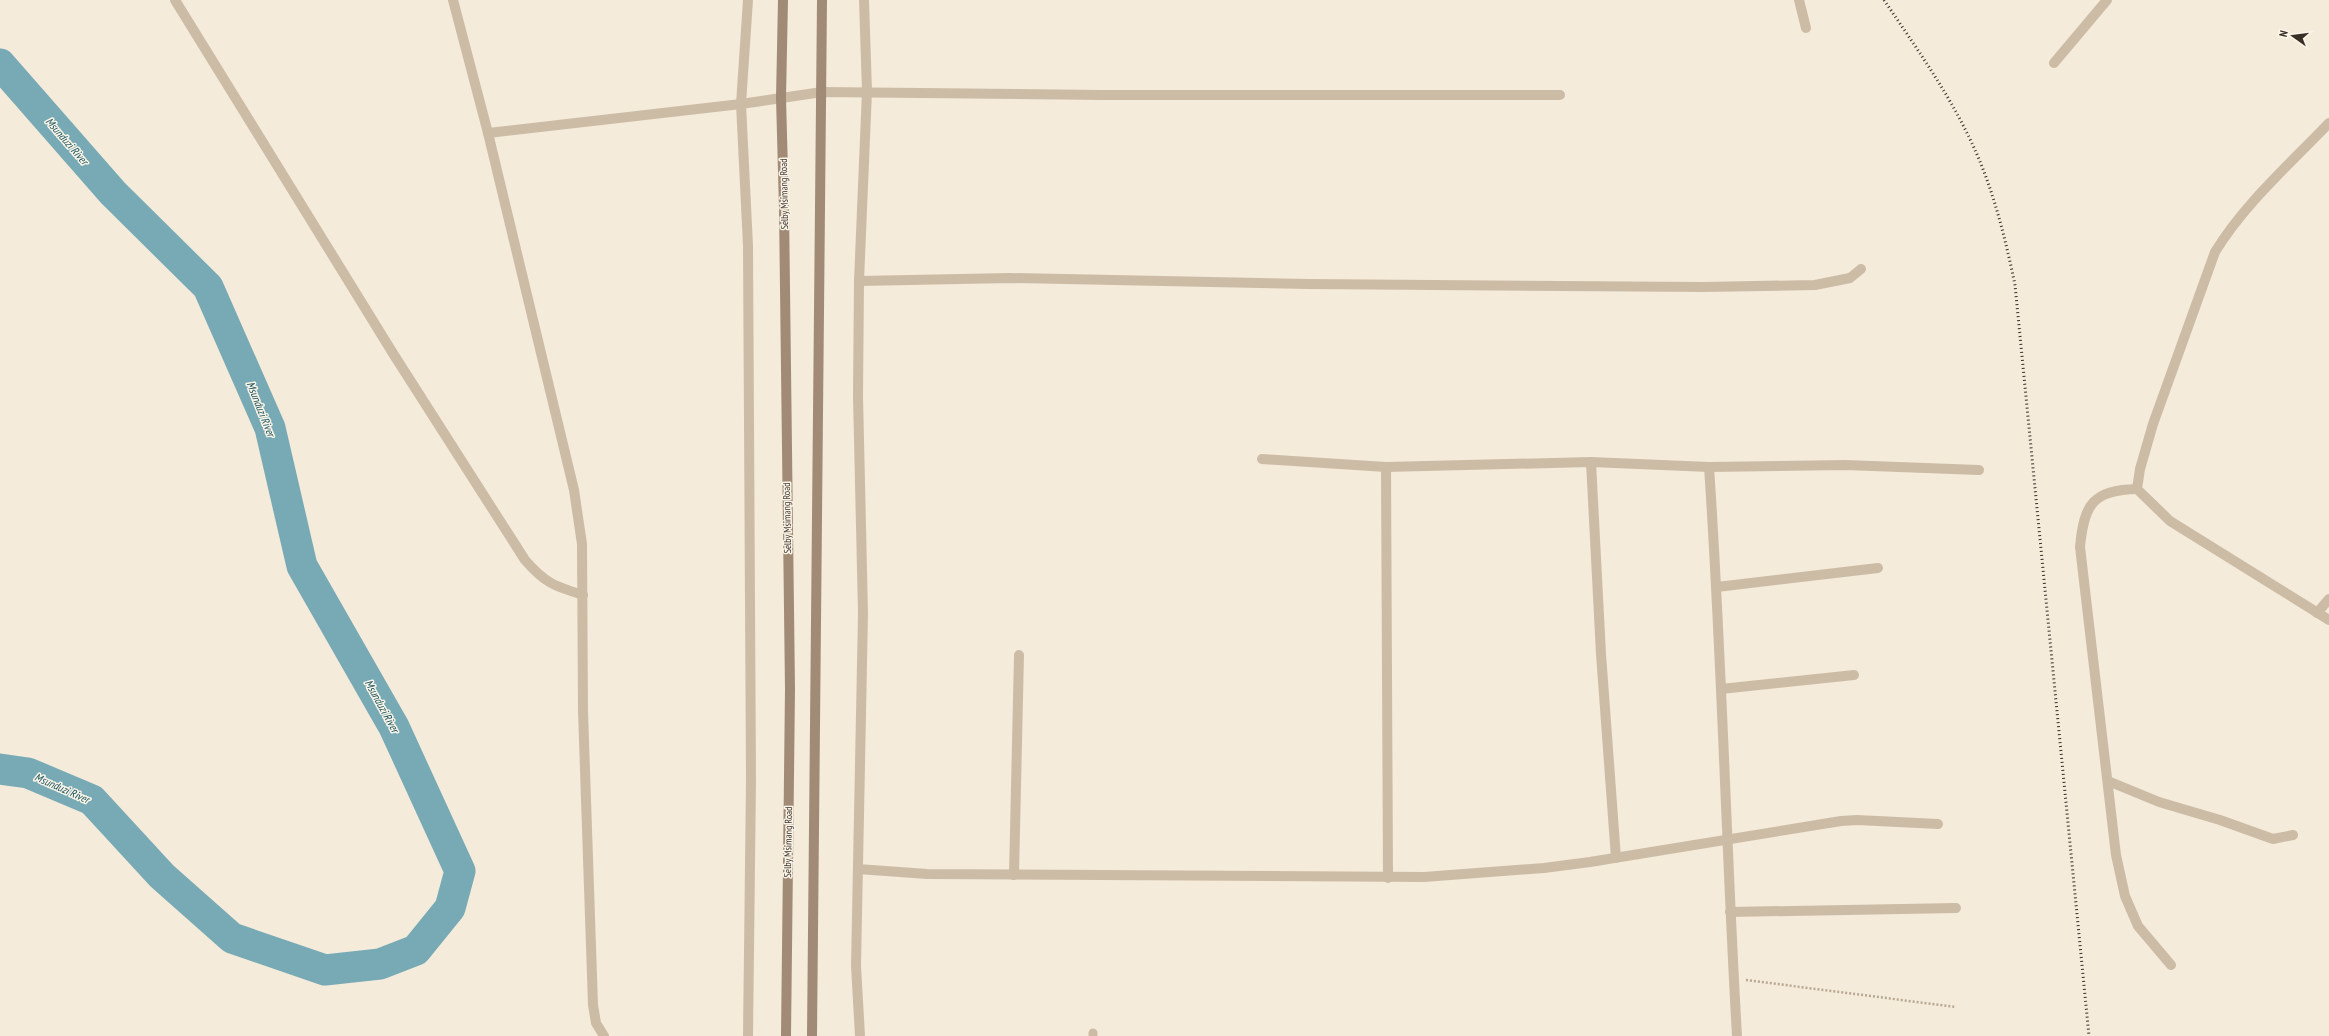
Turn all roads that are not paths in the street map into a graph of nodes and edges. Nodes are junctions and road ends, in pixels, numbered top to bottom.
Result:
1 (175, 0) edge
2 (453, 0) edge
3 (748, 0) edge
4 (783, 0) edge
5 (822, 0) edge
6 (864, 0) edge
7 (1799, 0) edge
8 (2107, 0) edge
9 (1806, 28) dead end
10 (2054, 63) dead end
11 (867, 91) junction
12 (822, 92) junction
13 (1560, 95) dead end
14 (781, 98) junction
15 (741, 104) junction
16 (2329, 123) edge
17 (488, 133) junction
18 (1861, 269) dead end
19 (860, 281) junction
20 (1262, 459) dead end
21 (1591, 462) junction
22 (1386, 466) junction
23 (1709, 467) junction
24 (1979, 470) dead end
25 (2137, 489) junction
26 (1878, 568) dead end
27 (1717, 587) junction
28 (582, 595) junction
29 (2329, 599) edge
30 (2318, 613) junction
31 (2329, 620) edge
32 (1019, 655) dead end
33 (1854, 675) dead end
34 (1721, 689) junction
35 (2108, 781) junction
36 (1938, 824) dead end
37 (2293, 835) dead end
38 (1727, 838) junction
39 (1616, 858) junction
40 (858, 869) junction
41 (1014, 875) junction
42 (1388, 878) junction
43 (1956, 908) dead end
44 (1730, 912) junction
45 (2171, 965) dead end
46 (604, 1036) edge
47 (748, 1036) edge
48 (786, 1036) edge
49 (812, 1036) edge
50 (860, 1036) edge
51 (1737, 1036) edge

1 - 28 street
2 - 17 street
3 - 15 street
4 - 14 main road, Selby Msimang Road
5 - 12 main road
6 - 11 street
7 - 9 street
8 - 10 street
11 - 12 street
11 - 13 street
11 - 19 street
12 - 14 street
12 - 49 main road
14 - 15 street
14 - 48 main road, Selby Msimang Road
15 - 17 street
15 - 47 street
16 - 25 street
17 - 28 street
18 - 19 street
19 - 40 street
20 - 22 street
21 - 22 street
21 - 23 street
21 - 39 street
22 - 42 street
23 - 24 street
23 - 27 street
25 - 30 street
25 - 35 street
26 - 27 street
27 - 34 street
28 - 46 street
29 - 30 street
30 - 31 street
32 - 41 street
33 - 34 street
34 - 38 street
35 - 37 street
35 - 45 street
36 - 38 street
38 - 39 street
38 - 44 street
39 - 42 street
40 - 41 street
40 - 50 street
41 - 42 street
43 - 44 street
44 - 51 street

